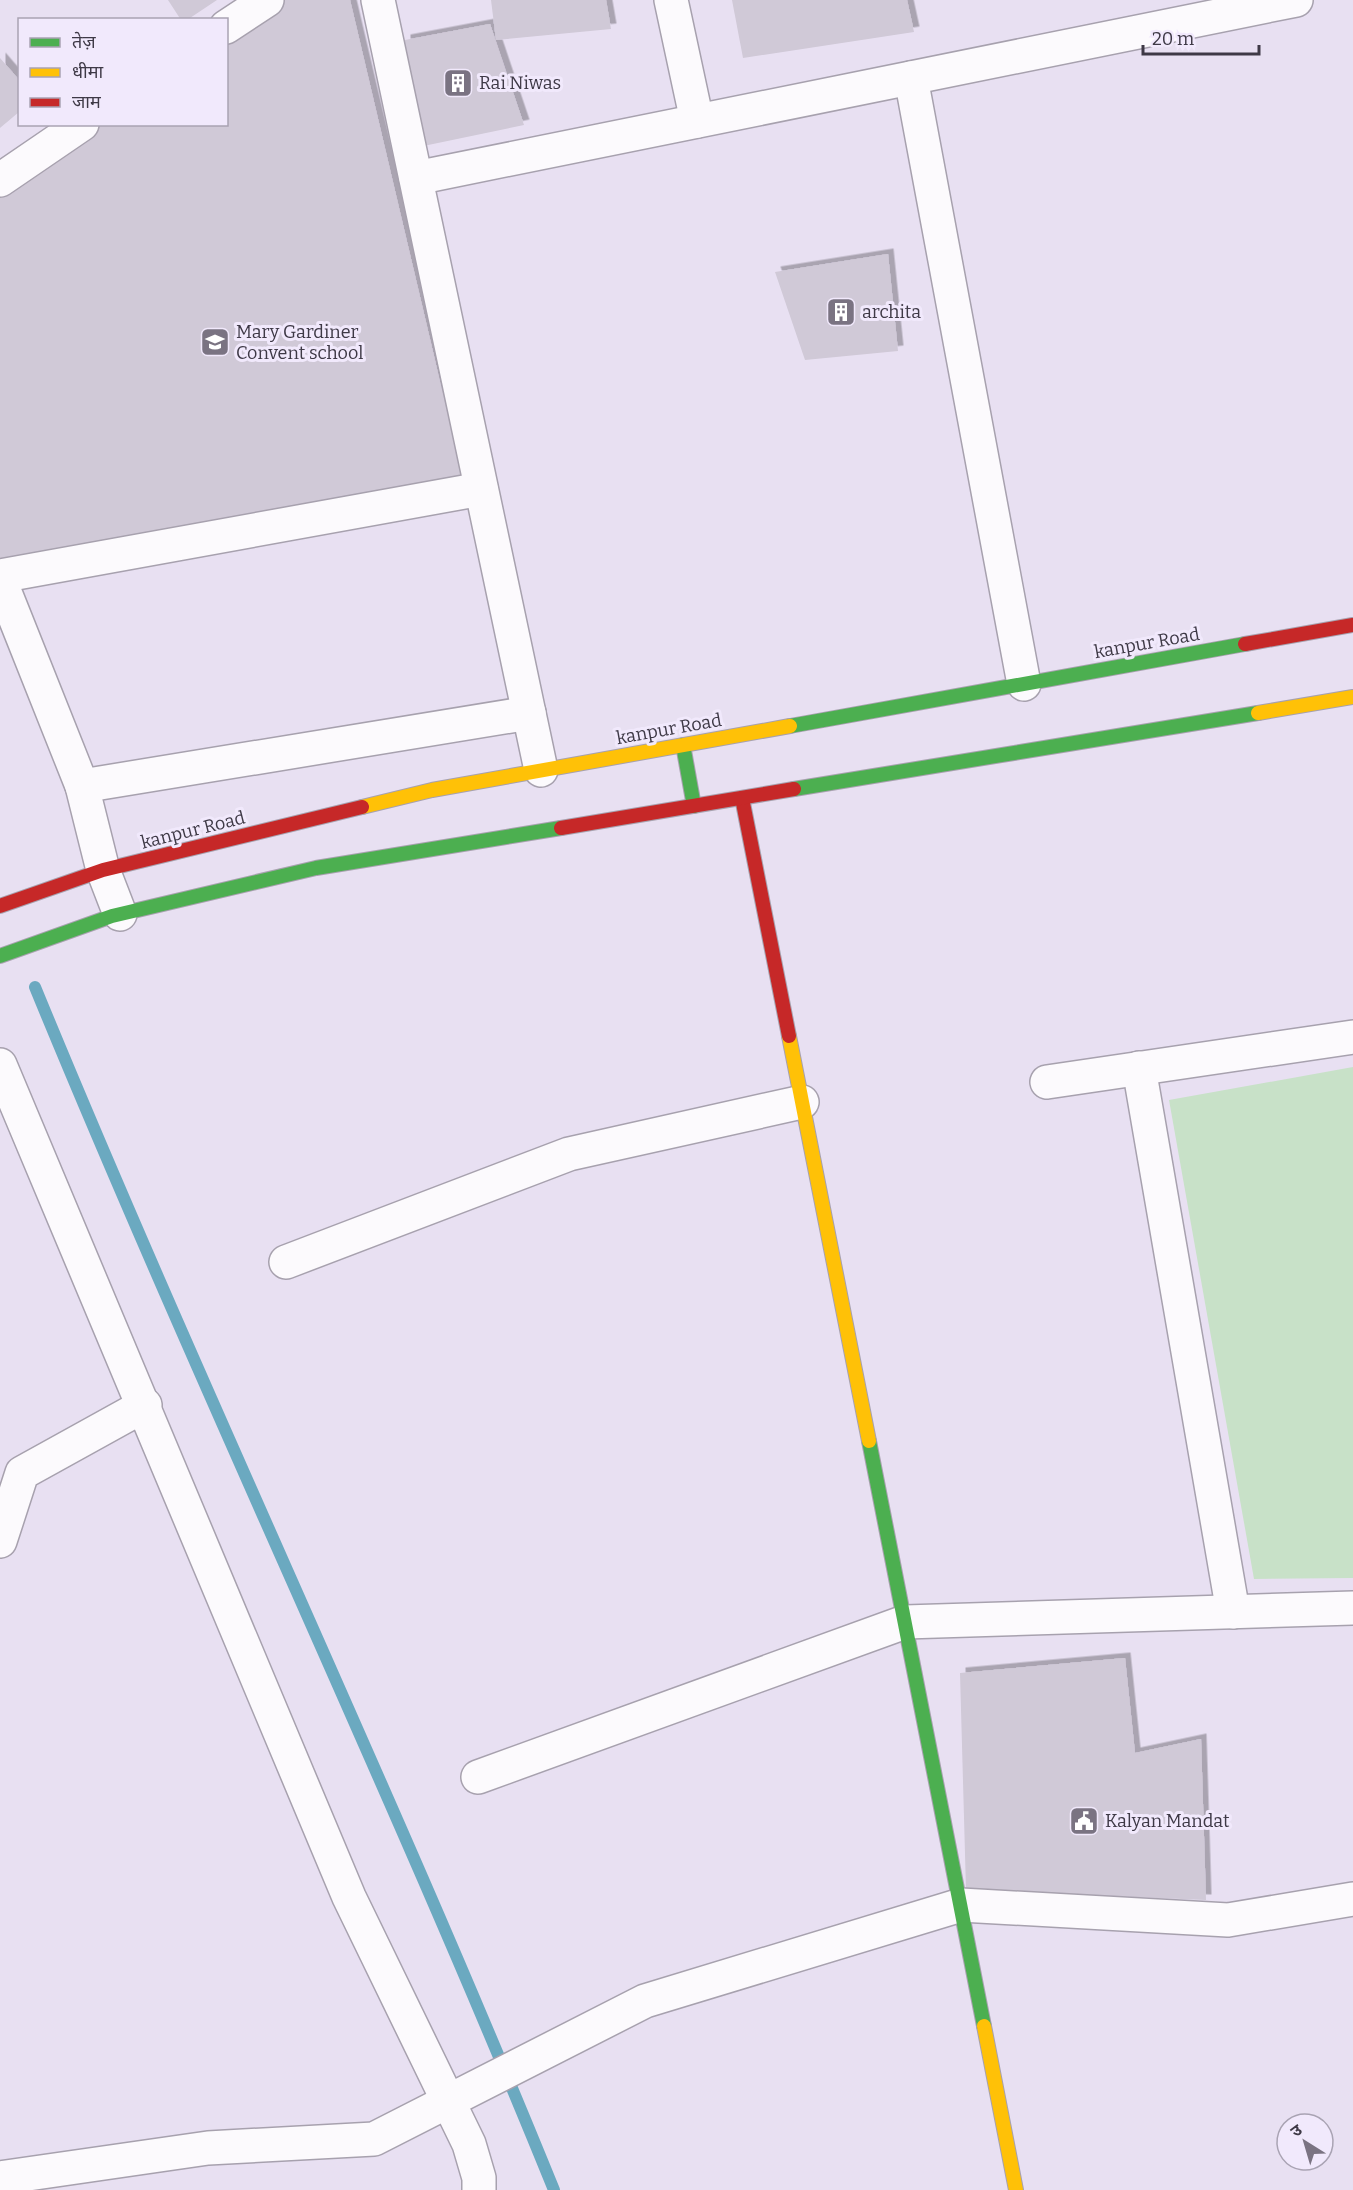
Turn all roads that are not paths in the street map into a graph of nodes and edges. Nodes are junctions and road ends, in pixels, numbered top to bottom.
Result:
1 (267, 0) edge
2 (378, 0) edge
3 (671, 0) edge
4 (1296, 0) edge
5 (1228, 7) edge
6 (228, 26) edge
7 (911, 78) junction
8 (697, 121) junction
9 (79, 126) edge
10 (416, 178) junction
11 (0, 180) edge
12 (481, 489) junction
13 (0, 578) edge
14 (1353, 625) edge
15 (1024, 684) junction
16 (1352, 702) edge
17 (529, 713) junction
18 (682, 745) junction
19 (541, 770) junction
20 (82, 786) junction
21 (742, 798) junction
22 (694, 806) junction
23 (103, 870) junction
24 (0, 906) edge
25 (120, 914) junction
26 (0, 956) edge
27 (1353, 1037) edge
28 (0, 1065) edge
29 (1139, 1068) junction
30 (1047, 1082) dead end
31 (802, 1101) junction
32 (286, 1262) dead end
33 (145, 1405) junction
34 (0, 1541) edge
35 (1353, 1608) edge
36 (1233, 1612) junction
37 (905, 1622) junction
38 (478, 1777) dead end
39 (1353, 1899) edge
40 (961, 1905) junction
41 (453, 2099) junction
42 (0, 2178) edge
43 (479, 2190) edge
44 (1016, 2190) edge

1 - 6 street
2 - 10 street
3 - 8 street
4 - 5 street
5 - 7 street
7 - 8 street
7 - 15 street
8 - 10 street
9 - 11 street
10 - 12 street
12 - 13 street
12 - 17 street
13 - 20 street
14 - 15 street, kanpur Road
15 - 18 street, kanpur Road
16 - 21 street
17 - 19 street
17 - 20 street
18 - 19 street, kanpur Road
18 - 22 street
19 - 23 street, kanpur Road
20 - 23 street
21 - 22 street
21 - 31 street
22 - 25 street
23 - 24 street, kanpur Road
23 - 25 street
25 - 26 street
27 - 29 street
28 - 33 street
29 - 30 street
29 - 36 street
31 - 32 street
31 - 37 street
33 - 34 street
33 - 41 street
35 - 36 street
36 - 37 street
37 - 38 street
37 - 40 street
39 - 40 street
40 - 41 street
40 - 44 street
41 - 42 street
41 - 43 street

